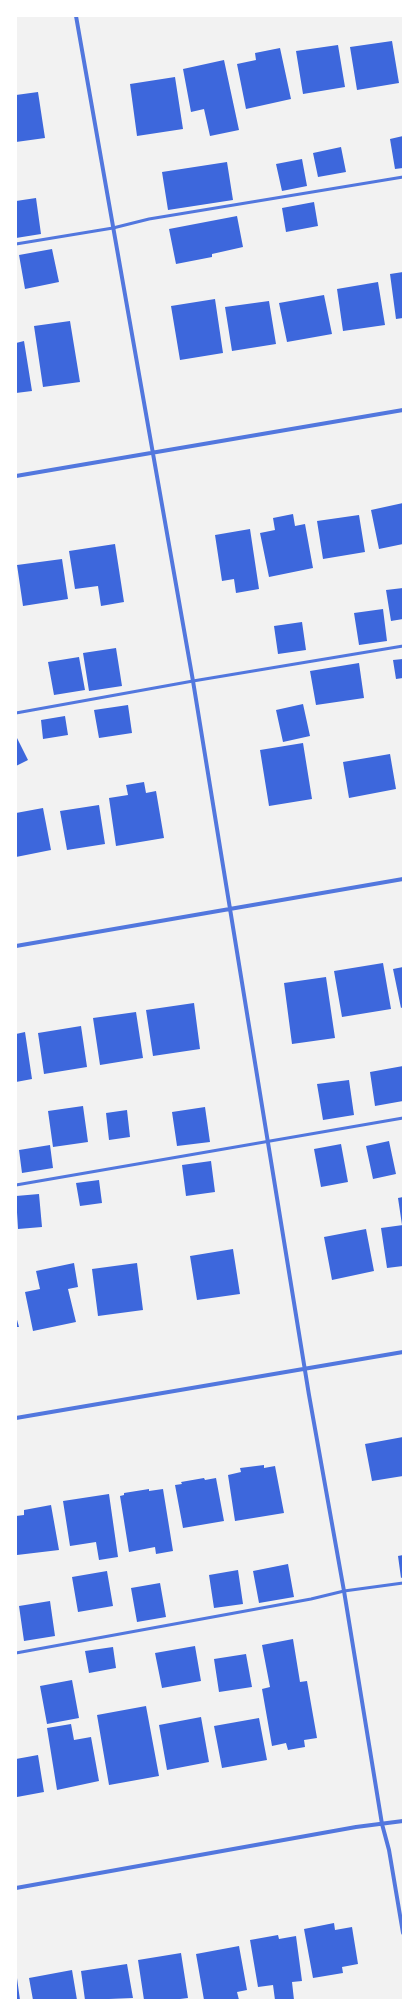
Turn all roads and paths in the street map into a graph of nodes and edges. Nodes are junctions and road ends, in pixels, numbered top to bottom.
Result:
1 (76, 16) edge
2 (403, 178) edge
3 (113, 228) junction
4 (16, 244) edge
5 (403, 410) edge
6 (153, 452) junction
7 (16, 476) edge
8 (403, 646) edge
9 (192, 681) junction
10 (16, 713) edge
11 (403, 880) edge
12 (229, 909) junction
13 (16, 946) edge
14 (403, 1118) edge
15 (268, 1142) junction
16 (16, 1185) edge
17 (403, 1352) edge
18 (304, 1368) junction
19 (16, 1418) edge
20 (403, 1583) edge
21 (344, 1591) junction
22 (16, 1653) edge
23 (403, 1821) edge
24 (382, 1824) junction
25 (16, 1888) edge
26 (403, 1933) edge

1 - 3 street
2 - 3 lane
3 - 4 lane
3 - 6 street
5 - 6 street
6 - 7 street
6 - 9 street
8 - 9 lane
9 - 10 lane
9 - 12 street
11 - 12 street
12 - 13 street
12 - 15 street
14 - 15 lane
15 - 16 lane
15 - 18 street
17 - 18 street
18 - 19 street
18 - 21 street
20 - 21 lane
21 - 22 lane
21 - 24 street
23 - 24 street
24 - 25 street
24 - 26 street

